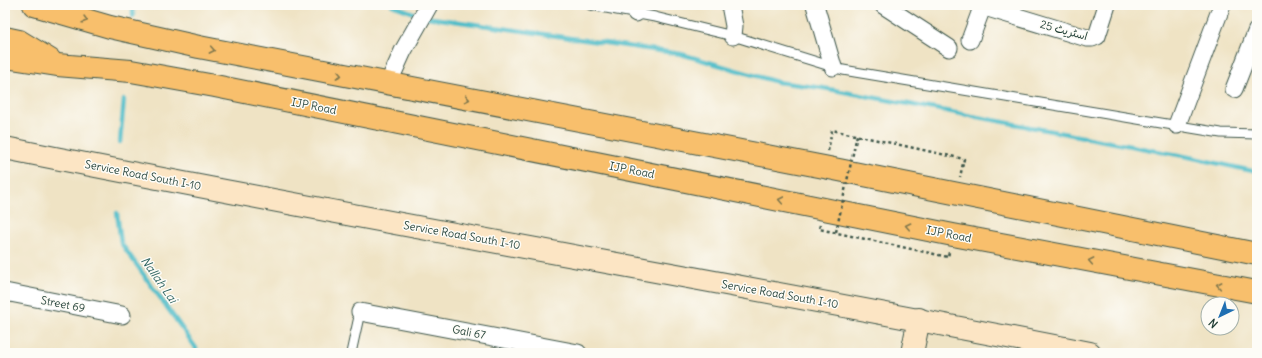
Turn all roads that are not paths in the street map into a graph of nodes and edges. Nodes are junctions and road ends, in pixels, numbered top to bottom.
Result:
1 (34, 5) edge
2 (429, 5) edge
3 (590, 5) edge
4 (730, 5) edge
5 (815, 5) edge
6 (884, 5) edge
7 (1107, 5) edge
8 (1222, 5) edge
9 (981, 6) edge
10 (634, 9) edge
11 (1257, 30) edge
12 (733, 36) junction
13 (5, 38) edge
14 (970, 40) dead end
15 (949, 48) dead end
16 (5, 57) edge
17 (57, 64) junction
18 (833, 67) junction
19 (388, 84) junction
20 (1234, 89) dead end
21 (1177, 125) junction
22 (1257, 134) edge
23 (5, 148) edge
24 (1257, 254) edge
25 (5, 292) edge
26 (1257, 292) edge
27 (360, 312) joint
28 (122, 315) dead end
29 (919, 319) junction
30 (351, 353) edge
31 (578, 353) edge
32 (912, 353) edge
33 (1090, 353) edge

1 -> 19 highway
2 - 19 street
3 - 10 lane
4 - 12 street
5 - 18 street
6 - 15 street
7 - 9 street, اسٹریٹ 25
8 - 21 street
9 - 14 street
10 - 12 lane
11 - 20 street
12 - 18 lane
13 - 17 highway
16 - 17 highway, IJP Road
26 -> 17 highway, IJP Road
18 - 21 lane
19 -> 24 highway
21 - 22 lane
23 - 29 main road, Service Road South I-10
25 - 28 street, Street 69
27 - 30 lane
27 - 31 street, Gali 67
29 - 32 main road
29 - 33 main road, Service Road South I-10

